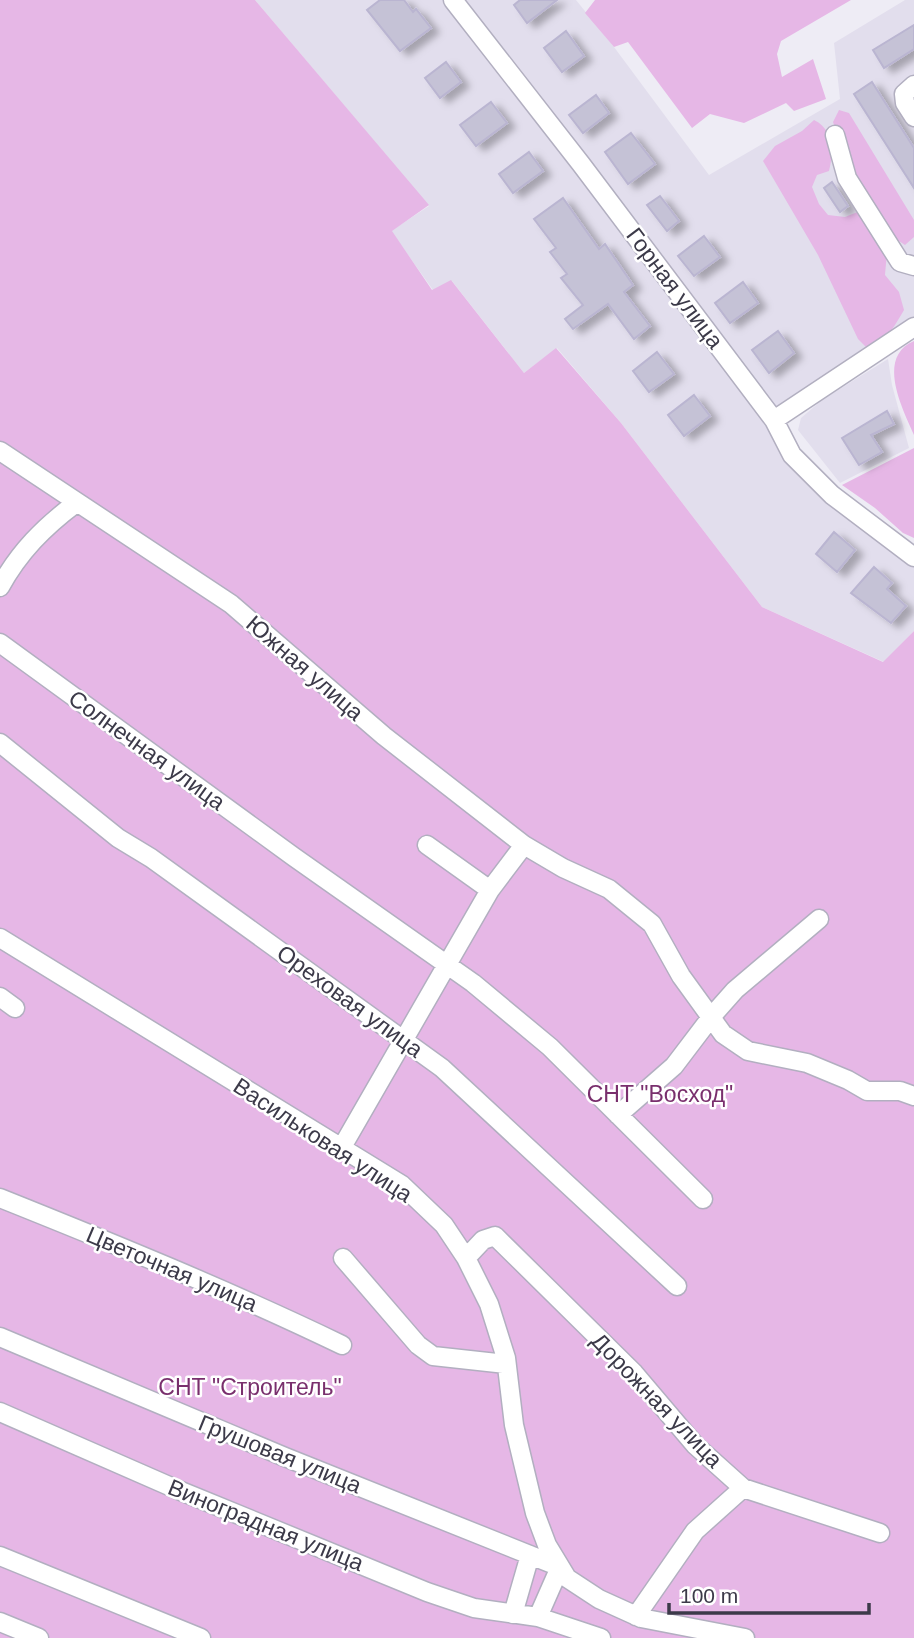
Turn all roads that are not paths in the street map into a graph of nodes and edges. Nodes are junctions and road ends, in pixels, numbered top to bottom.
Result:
1 (453, 0) edge
2 (914, 85) edge
3 (914, 117) edge
4 (835, 135) dead end
5 (914, 266) edge
6 (914, 327) edge
7 (775, 420) junction
8 (0, 451) edge
9 (76, 503) junction
10 (914, 557) edge
11 (0, 587) edge
12 (0, 643) edge
13 (0, 743) edge
14 (427, 845) dead end
15 (524, 845) junction
16 (490, 890) junction
17 (819, 919) dead end
18 (0, 938) edge
19 (447, 963) junction
20 (0, 997) edge
21 (15, 1008) dead end
22 (712, 1016) junction
23 (405, 1040) junction
24 (914, 1096) edge
25 (618, 1115) junction
26 (342, 1147) junction
27 (0, 1198) edge
28 (703, 1199) dead end
29 (343, 1258) dead end
30 (466, 1258) junction
31 (677, 1286) dead end
32 (0, 1338) edge
33 (342, 1345) dead end
34 (506, 1364) junction
35 (0, 1412) edge
36 (743, 1488) junction
37 (880, 1534) dead end
38 (530, 1555) junction
39 (0, 1556) edge
40 (560, 1567) junction
41 (513, 1614) junction
42 (636, 1616) junction
43 (538, 1617) junction
44 (0, 1622) edge
45 (39, 1638) edge
46 (201, 1638) edge
47 (601, 1638) edge
48 (745, 1638) edge

1 - 7 street, Горная улица
2 - 3 street
4 - 5 street
6 - 7 street
7 - 10 street, Горная улица
8 - 9 street, Южная улица
9 - 11 street
9 - 15 street, Южная улица
12 - 19 street, Солнечная улица
13 - 23 street, Ореховая улица
14 - 16 street
15 - 16 street
15 - 22 street, Южная улица
16 - 19 street
17 - 22 street
18 - 26 street, Васильковая улица
19 - 23 street
19 - 25 street, Солнечная улица
20 - 21 street
22 - 24 street, Южная улица
22 - 25 street
23 - 26 street
23 - 31 street, Ореховая улица
25 - 28 street, Солнечная улица
26 - 30 street, Васильковая улица
27 - 33 street, Цветочная улица
29 - 34 street
30 - 34 street, Васильковая улица
30 - 36 street, Дорожная улица
32 - 38 street, Грушовая улица
34 - 40 street, Васильковая улица
35 - 41 street, Виноградная улица
36 - 37 street, Дорожная улица
36 - 42 street
38 - 40 street, Грушовая улица
38 - 41 street
39 - 46 street
40 - 42 street, Васильковая улица
40 - 43 street
41 - 43 street, Виноградная улица
42 - 48 street, Васильковая улица
43 - 47 street
44 - 45 street

